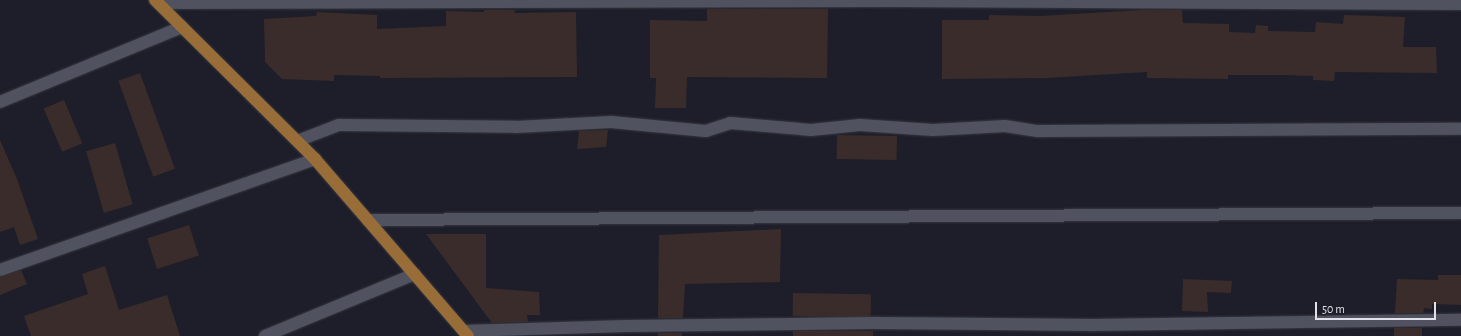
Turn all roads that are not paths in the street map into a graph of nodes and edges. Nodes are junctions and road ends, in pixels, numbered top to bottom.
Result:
1 (156, 1) edge
2 (1461, 4) edge
3 (182, 27) junction
4 (0, 102) edge
5 (1461, 129) edge
6 (297, 141) junction
7 (315, 159) junction
8 (1461, 213) edge
9 (368, 220) junction
10 (0, 270) edge
11 (415, 274) junction
12 (1461, 320) edge
13 (466, 334) edge
14 (265, 336) edge

1 - 2 street
1 - 3 main road
3 - 4 street
3 - 6 main road
5 - 6 street
6 - 7 main road
7 - 9 main road
7 - 10 street
8 - 9 street
9 - 11 main road
11 - 13 main road
11 - 14 street
12 - 13 street

